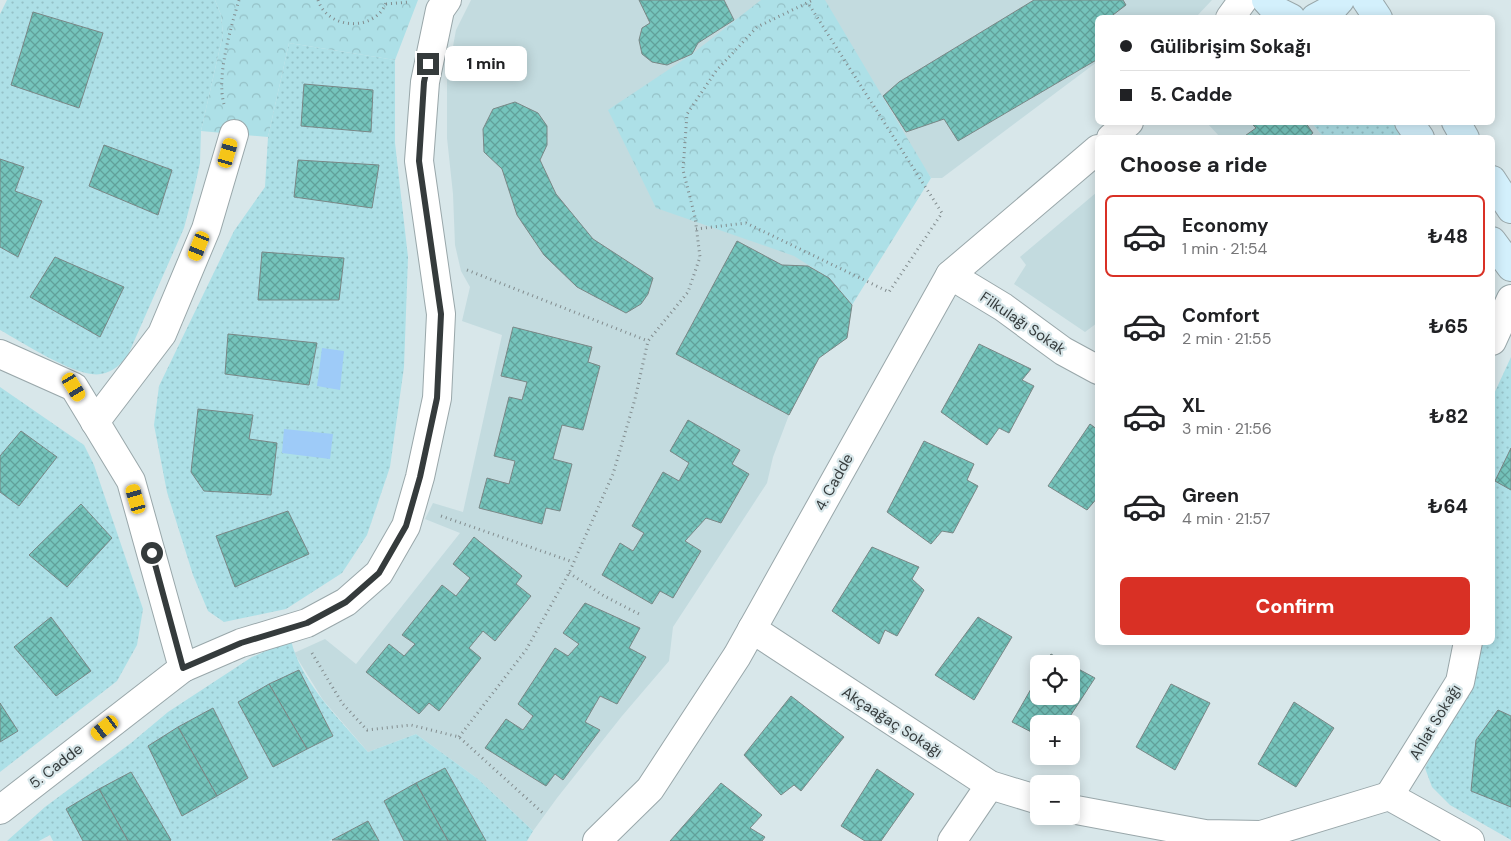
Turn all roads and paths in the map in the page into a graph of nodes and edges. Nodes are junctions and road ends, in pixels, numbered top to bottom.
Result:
1 (240, 0) edge
2 (318, 0) edge
3 (387, 0) edge
4 (447, 0) edge
5 (814, 0) edge
6 (1243, 0) edge
7 (1340, 0) edge
8 (1366, 0) edge
9 (808, 3) junction
10 (1232, 15) edge
11 (1321, 15) edge
12 (1376, 15) edge
13 (1126, 125) edge
14 (234, 134) joint
15 (1114, 135) edge
16 (1095, 152) edge
17 (1495, 185) edge
18 (1511, 209) edge
19 (696, 229) junction
20 (1495, 245) edge
21 (432, 256) junction
22 (1511, 267) edge
23 (950, 275) junction
24 (1511, 299) edge
25 (1495, 334) edge
26 (648, 341) junction
27 (0, 354) edge
28 (1095, 368) edge
29 (95, 422) junction
30 (437, 515) dead end
31 (574, 562) junction
32 (568, 573) junction
33 (641, 615) dead end
34 (752, 630) junction
35 (1467, 645) edge
36 (308, 646) dead end
37 (183, 668) junction
38 (459, 737) junction
39 (990, 785) junction
40 (1389, 796) junction
41 (1030, 797) edge
42 (0, 810) edge
43 (1080, 811) edge
44 (545, 815) dead end
45 (1260, 838) edge
46 (597, 841) edge
47 (952, 841) edge
48 (1470, 841) edge

1 - 14 path
2 - 3 path
4 - 21 street, 5. Cadde
5 - 9 path
6 - 10 street
7 - 11 main road
8 - 12 main road
9 - 19 path
9 - 19 path
13 - 15 street
14 - 29 street
16 - 23 street, 4. Cadde
17 - 18 main road
19 - 26 path
20 - 22 main road
21 - 26 path
21 - 37 street, 5. Cadde
23 - 28 street, Filkulağı Sokak
23 - 34 street, 4. Cadde
24 - 25 street
26 - 31 path
27 - 29 street
29 - 37 street
30 - 31 path
31 - 32 path
32 - 33 path
32 - 38 path
34 - 39 street, Akçaağaç Sokağı
34 - 46 street, 4. Cadde
35 - 40 street, Ahlat Sokağı
36 - 38 path
37 - 42 street, 5. Cadde
38 - 44 path
39 - 41 street, Akçaağaç Sokağı
39 - 47 street
40 - 45 street
40 - 48 street
43 - 45 street

